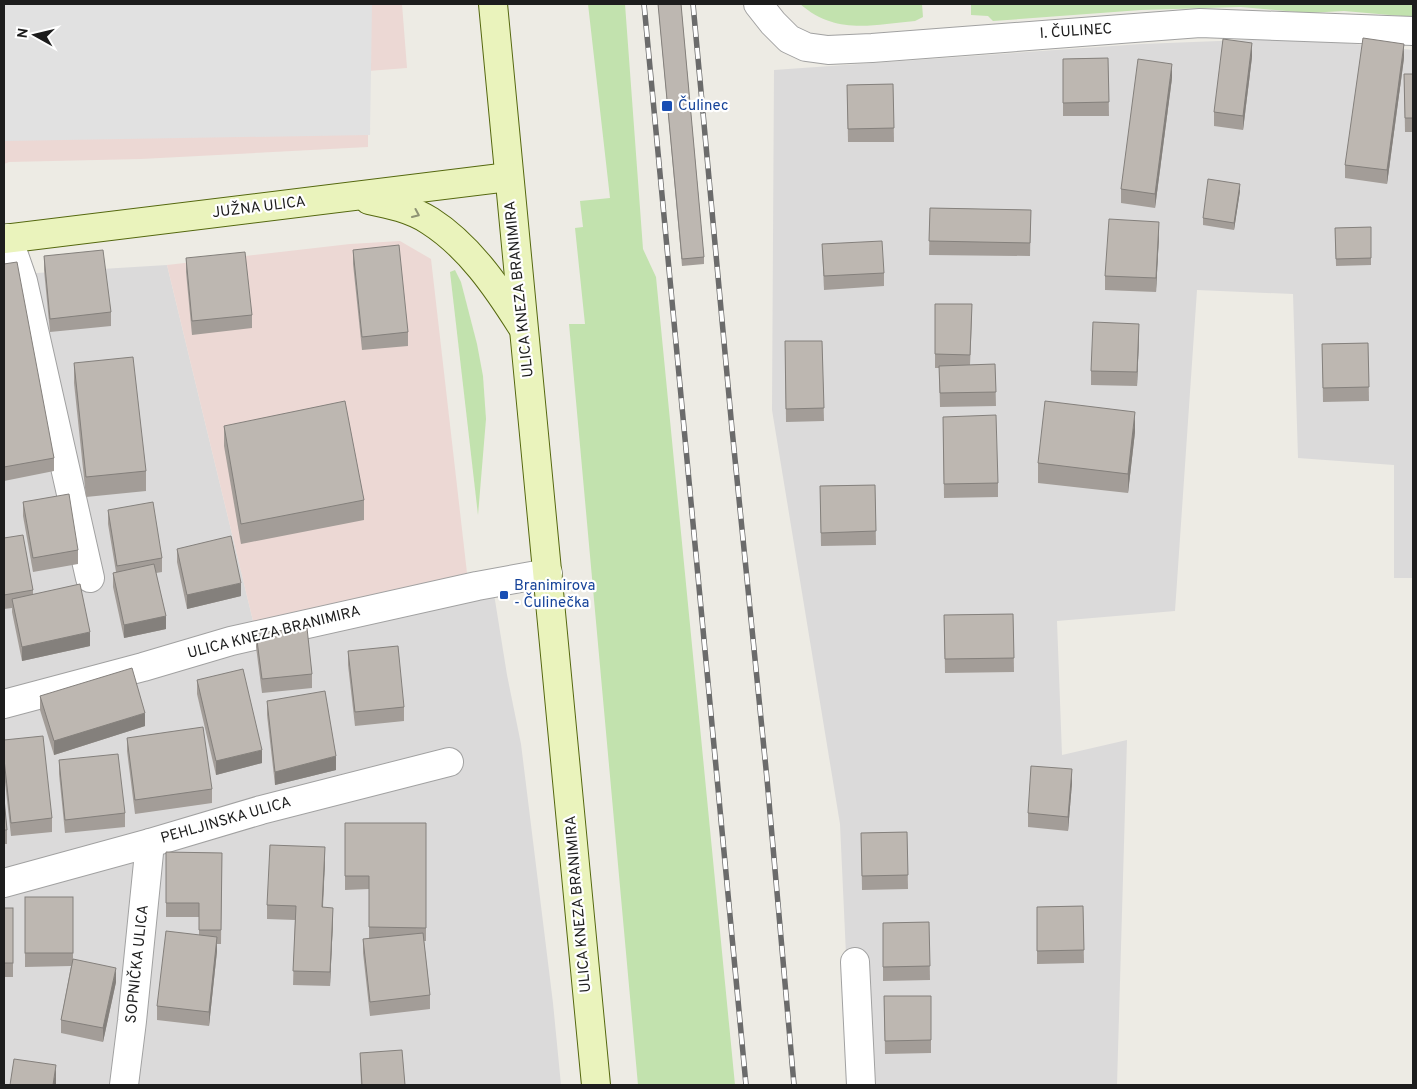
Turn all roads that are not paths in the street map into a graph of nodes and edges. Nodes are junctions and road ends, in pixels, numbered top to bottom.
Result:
1 (492, 4) edge
2 (758, 4) edge
3 (1413, 31) edge
4 (509, 177) junction
5 (352, 196) junction
6 (6, 239) edge
7 (524, 330) junction
8 (548, 573) junction
9 (90, 578) dead end
10 (4, 704) edge
11 (449, 762) dead end
12 (150, 843) junction
13 (4, 882) edge
14 (855, 962) dead end
15 (124, 1085) edge
16 (596, 1085) edge
17 (861, 1085) edge

1 - 4 main road, ULICA KNEZA BRANIMIRA
2 - 3 street, I. ČULINEC
4 - 5 main road, JUŽNA ULICA
4 - 7 main road, ULICA KNEZA BRANIMIRA
5 - 6 main road, JUŽNA ULICA
5 -> 7 main road
6 - 9 street, JUŽNA ULICA
7 - 8 main road, ULICA KNEZA BRANIMIRA
8 - 10 street, ULICA KNEZA BRANIMIRA
8 - 16 main road, ULICA KNEZA BRANIMIRA
11 - 12 street, PEHLJINSKA ULICA
12 - 13 street, PEHLJINSKA ULICA
12 - 15 street, SOPNIČKA ULICA
14 - 17 street

